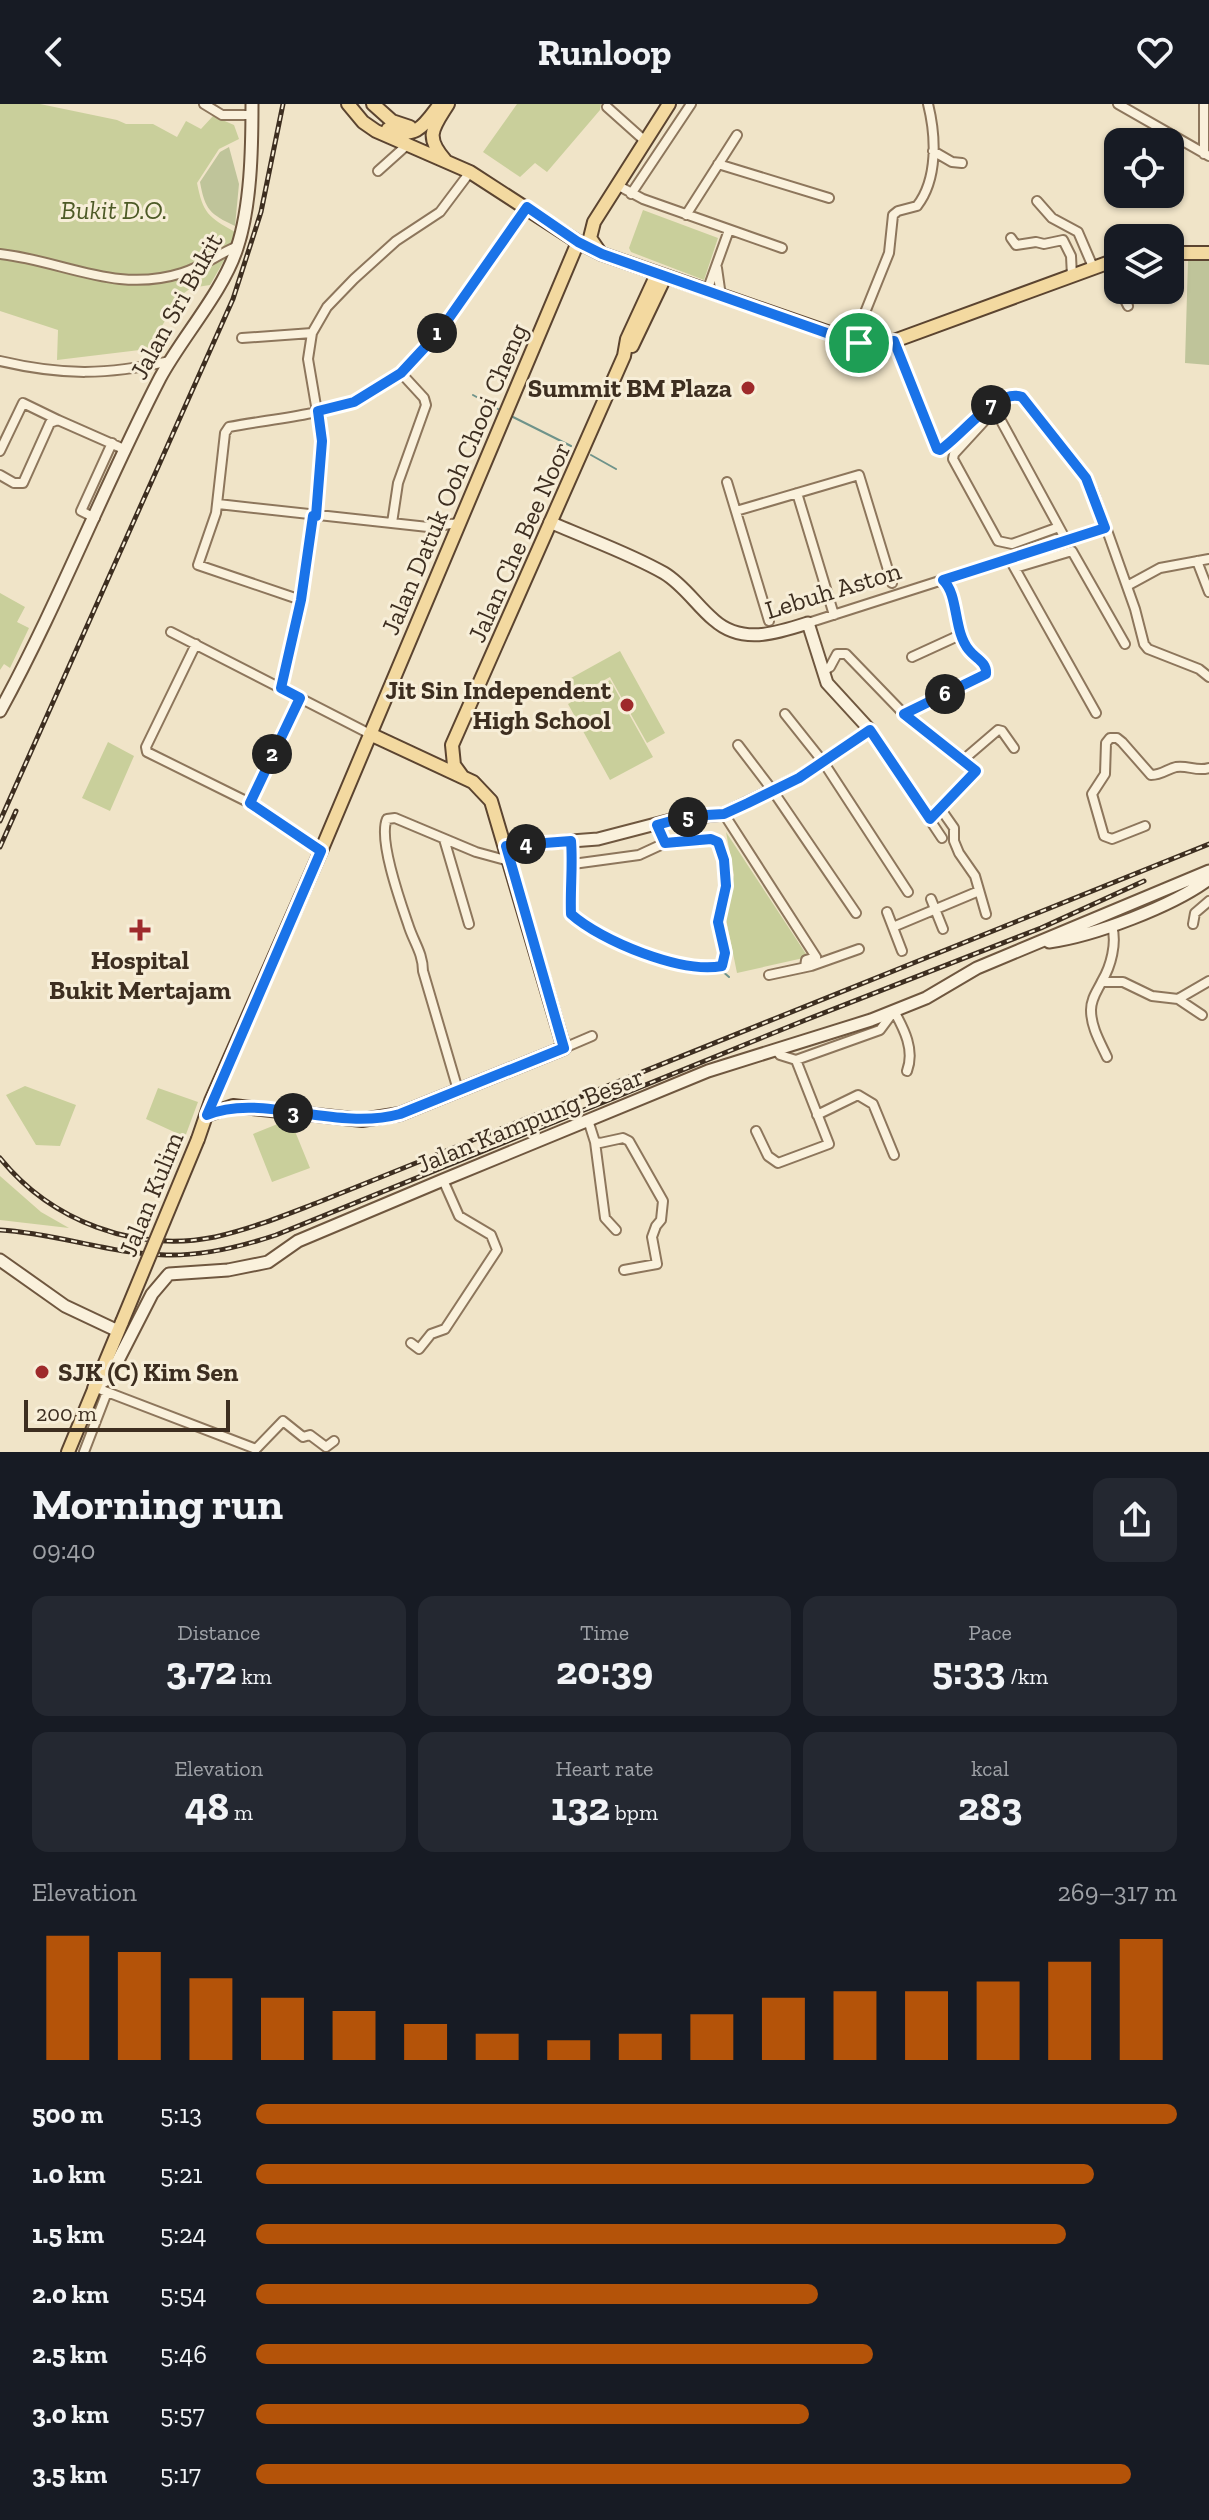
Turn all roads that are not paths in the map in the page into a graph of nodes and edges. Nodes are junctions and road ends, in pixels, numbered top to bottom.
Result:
1 (204, 104) edge
2 (341, 104) edge
3 (348, 104) edge
4 (357, 104) edge
5 (373, 104) edge
6 (440, 104) edge
7 (448, 104) edge
8 (669, 104) edge
9 (691, 104) edge
10 (928, 104) edge
11 (1118, 104) edge
12 (1204, 104) edge
13 (607, 107) dead end
14 (252, 110) edge
15 (427, 120) junction
16 (376, 126) junction
17 (737, 135) dead end
18 (645, 141) junction
19 (407, 145) junction
20 (933, 151) junction
21 (1207, 155) edge
22 (445, 160) junction
23 (962, 163) dead end
24 (718, 164) junction
25 (378, 171) dead end
26 (470, 172) junction
27 (617, 185) junction
28 (631, 194) junction
29 (829, 198) dead end
30 (1037, 201) dead end
31 (527, 207) junction
32 (686, 215) junction
33 (594, 222) junction
34 (559, 228) junction
35 (729, 230) junction
36 (1011, 238) dead end
37 (578, 242) junction
38 (238, 246) junction
39 (782, 248) dead end
40 (1184, 253) edge
41 (1209, 253) edge
42 (0, 254) edge
43 (602, 254) junction
44 (1104, 263) edge
45 (717, 267) junction
46 (1093, 267) junction
47 (661, 275) junction
48 (1072, 276) junction
49 (707, 291) junction
50 (721, 296) junction
51 (312, 333) junction
52 (242, 338) dead end
53 (894, 341) junction
54 (859, 343) junction
55 (0, 361) edge
56 (170, 361) junction
57 (401, 373) junction
58 (318, 411) junction
59 (54, 422) junction
60 (112, 443) junction
61 (126, 450) junction
62 (0, 451) edge
63 (0, 475) edge
64 (727, 482) dead end
65 (797, 493) junction
66 (218, 504) junction
67 (736, 511) junction
68 (314, 516) junction
69 (95, 518) junction
70 (460, 521) junction
71 (550, 522) junction
72 (392, 523) junction
73 (428, 527) junction
74 (1059, 527) junction
75 (1105, 528) junction
76 (1066, 540) junction
77 (447, 551) junction
78 (1009, 558) junction
79 (1209, 559) edge
80 (1197, 561) junction
81 (1015, 568) junction
82 (943, 580) junction
83 (892, 583) dead end
84 (1127, 586) junction
85 (1209, 592) edge
86 (301, 600) junction
87 (834, 615) junction
88 (769, 621) dead end
89 (808, 623) junction
90 (171, 632) dead end
91 (960, 635) junction
92 (196, 644) junction
93 (1125, 644) dead end
94 (912, 657) dead end
95 (823, 671) junction
96 (1209, 677) edge
97 (281, 688) junction
98 (300, 698) junction
99 (0, 711) edge
100 (1096, 713) dead end
101 (785, 714) dead end
102 (904, 714) junction
103 (870, 730) junction
104 (370, 734) junction
105 (452, 745) junction
106 (738, 745) dead end
107 (1014, 748) dead end
108 (413, 754) junction
109 (963, 760) junction
110 (824, 763) junction
111 (1209, 768) edge
112 (465, 779) junction
113 (773, 791) junction
114 (250, 803) junction
115 (940, 808) junction
116 (724, 814) junction
117 (930, 819) junction
118 (657, 825) junction
119 (1145, 826) dead end
120 (942, 838) dead end
121 (444, 839) junction
122 (571, 841) junction
123 (665, 843) junction
124 (506, 846) junction
125 (321, 851) junction
126 (510, 861) junction
127 (573, 864) junction
128 (1209, 871) edge
129 (1209, 879) edge
130 (979, 891) junction
131 (908, 892) dead end
132 (931, 899) dead end
133 (1209, 901) edge
134 (936, 910) junction
135 (887, 912) dead end
136 (856, 913) dead end
137 (986, 914) dead end
138 (469, 924) dead end
139 (1193, 924) dead end
140 (1112, 926) junction
141 (893, 927) junction
142 (943, 929) dead end
143 (1037, 943) junction
144 (859, 949) dead end
145 (902, 951) dead end
146 (805, 967) junction
147 (769, 975) dead end
148 (1209, 981) edge
149 (1102, 982) junction
150 (1178, 999) junction
151 (894, 1011) junction
152 (1202, 1015) dead end
153 (592, 1036) dead end
154 (564, 1048) junction
155 (776, 1050) junction
156 (1107, 1057) dead end
157 (796, 1060) junction
158 (907, 1071) dead end
159 (224, 1076) junction
160 (458, 1090) junction
161 (233, 1106) junction
162 (207, 1115) junction
163 (817, 1115) junction
164 (588, 1120) junction
165 (756, 1131) dead end
166 (595, 1142) junction
167 (894, 1155) dead end
168 (443, 1180) junction
169 (616, 1230) dead end
170 (0, 1260) edge
171 (624, 1270) dead end
172 (120, 1327) junction
173 (411, 1343) dead end
174 (94, 1387) junction
175 (107, 1392) junction
176 (334, 1441) dead end
177 (68, 1452) edge
178 (84, 1452) edge

1 - 14 street
2 - 19 main road
3 - 16 main road
4 - 16 main road
5 - 15 main road
6 - 15 main road
7 - 22 main road
8 - 18 main road
9 - 28 street
10 - 20 street
11 - 21 street
12 - 21 street
13 - 18 street
14 - 38 street, Jalan Sri Bukit
15 - 16 main road
16 - 19 main road
17 - 24 street
18 - 27 main road
19 - 22 main road
19 - 25 street
20 - 23 street
20 - 54 street
22 - 26 main road
24 - 29 street
24 - 32 street
26 - 31 main road
26 - 51 street
27 - 28 street
27 - 33 main road
28 - 32 street
30 - 46 street
31 - 34 main road
31 - 57 street
32 - 35 street
33 - 34 main road
33 - 43 main road
34 - 37 main road
35 - 39 street
35 - 45 street
36 - 48 street
37 - 43 main road
37 - 70 main road, Jalan Datuk Ooh Chooi Cheng
38 - 42 street
38 - 56 street, Jalan Sri Bukit
40 - 41 main road
43 - 47 main road
44 - 46 main road
45 - 49 street
45 - 50 street
46 - 48 main road
47 - 49 main road
47 - 71 main road, Jalan Che Bee Noor
48 - 53 main road
49 - 50 main road
50 - 54 main road
51 - 52 street
51 - 58 street
53 - 54 main road
53 - 75 street
55 - 56 street
56 - 61 street, Jalan Sri Bukit
57 - 58 street
57 - 72 street
58 - 66 street
58 - 68 street
59 - 60 street
59 - 62 street
59 - 63 street
60 - 61 street
60 - 69 street
61 - 69 street, Jalan Sri Bukit
64 - 67 street
65 - 67 street
65 - 83 street
65 - 87 street
66 - 68 street
66 - 86 street
67 - 88 street
68 - 72 street
68 - 86 street
69 - 99 street, Jalan Sri Bukit
70 - 73 street
70 - 77 main road, Jalan Datuk Ooh Chooi Cheng
71 - 89 street, Lebuh Aston
71 - 105 main road, Jalan Che Bee Noor
72 - 73 street
73 - 77 street
74 - 74 street
74 - 76 street
75 - 76 street, Lebuh Aston
75 - 84 street
76 - 78 street, Lebuh Aston
77 - 104 main road, Jalan Datuk Ooh Chooi Cheng
78 - 81 street
78 - 82 street, Lebuh Aston
79 - 80 street
80 - 84 street
80 - 85 street
81 - 93 street
81 - 100 street
82 - 87 street, Lebuh Aston
82 - 91 street
84 - 96 street
86 - 97 street
87 - 89 street, Lebuh Aston
89 - 95 street
90 - 92 street
91 - 94 street
91 - 102 street
92 - 97 street
92 - 114 street
95 - 102 street
95 - 103 street
97 - 98 street
98 - 104 street
98 - 114 street
101 - 110 street
102 - 109 street
103 - 110 street
103 - 117 street
104 - 108 main road
104 - 125 main road, Jalan Kulim
105 - 108 main road
105 - 112 main road
106 - 113 street
107 - 109 street
108 - 112 main road
109 - 115 street
110 - 113 street
110 - 131 street
111 - 119 street
112 - 124 main road
113 - 116 street
113 - 136 street
114 - 125 street
115 - 117 street
115 - 130 street
116 - 118 street
116 - 146 street
117 - 120 street
118 - 122 street
118 - 123 street
121 - 126 street
121 - 138 street
121 - 160 street
122 - 124 street
122 - 127 street
123 - 127 street
123 - 127 street
124 - 126 main road
125 - 159 main road, Jalan Kulim
126 - 154 main road
128 - 143 street, Jalan Kampung Besar
129 - 140 street, Jalan Kampung Besar
130 - 134 street
130 - 137 street
132 - 134 street
133 - 139 street
134 - 141 street
134 - 142 street
135 - 141 street
140 - 143 street, Jalan Kampung Besar
140 - 149 street
141 - 145 street
143 - 151 street, Jalan Kampung Besar
144 - 146 street
146 - 147 street
148 - 150 street
149 - 150 street
149 - 156 street
150 - 152 street
151 - 155 street, Jalan Kampung Besar
151 - 157 street
151 - 158 street
153 - 154 street
154 - 160 main road
155 - 157 street
155 - 164 street, Jalan Kampung Besar
157 - 163 street
159 - 161 main road
159 - 162 main road, Jalan Kulim
160 - 161 main road
161 - 162 main road
162 - 172 main road, Jalan Kulim, bridge
163 - 165 street
163 - 167 street
164 - 166 street
164 - 168 street, Jalan Kampung Besar
166 - 169 street
166 - 171 street
168 - 173 street
168 - 174 street, Jalan Kampung Besar
170 - 172 street
172 - 174 main road, Jalan Kulim
174 - 175 street
174 - 177 main road, Jalan Kulim
175 - 176 street
175 - 178 street

